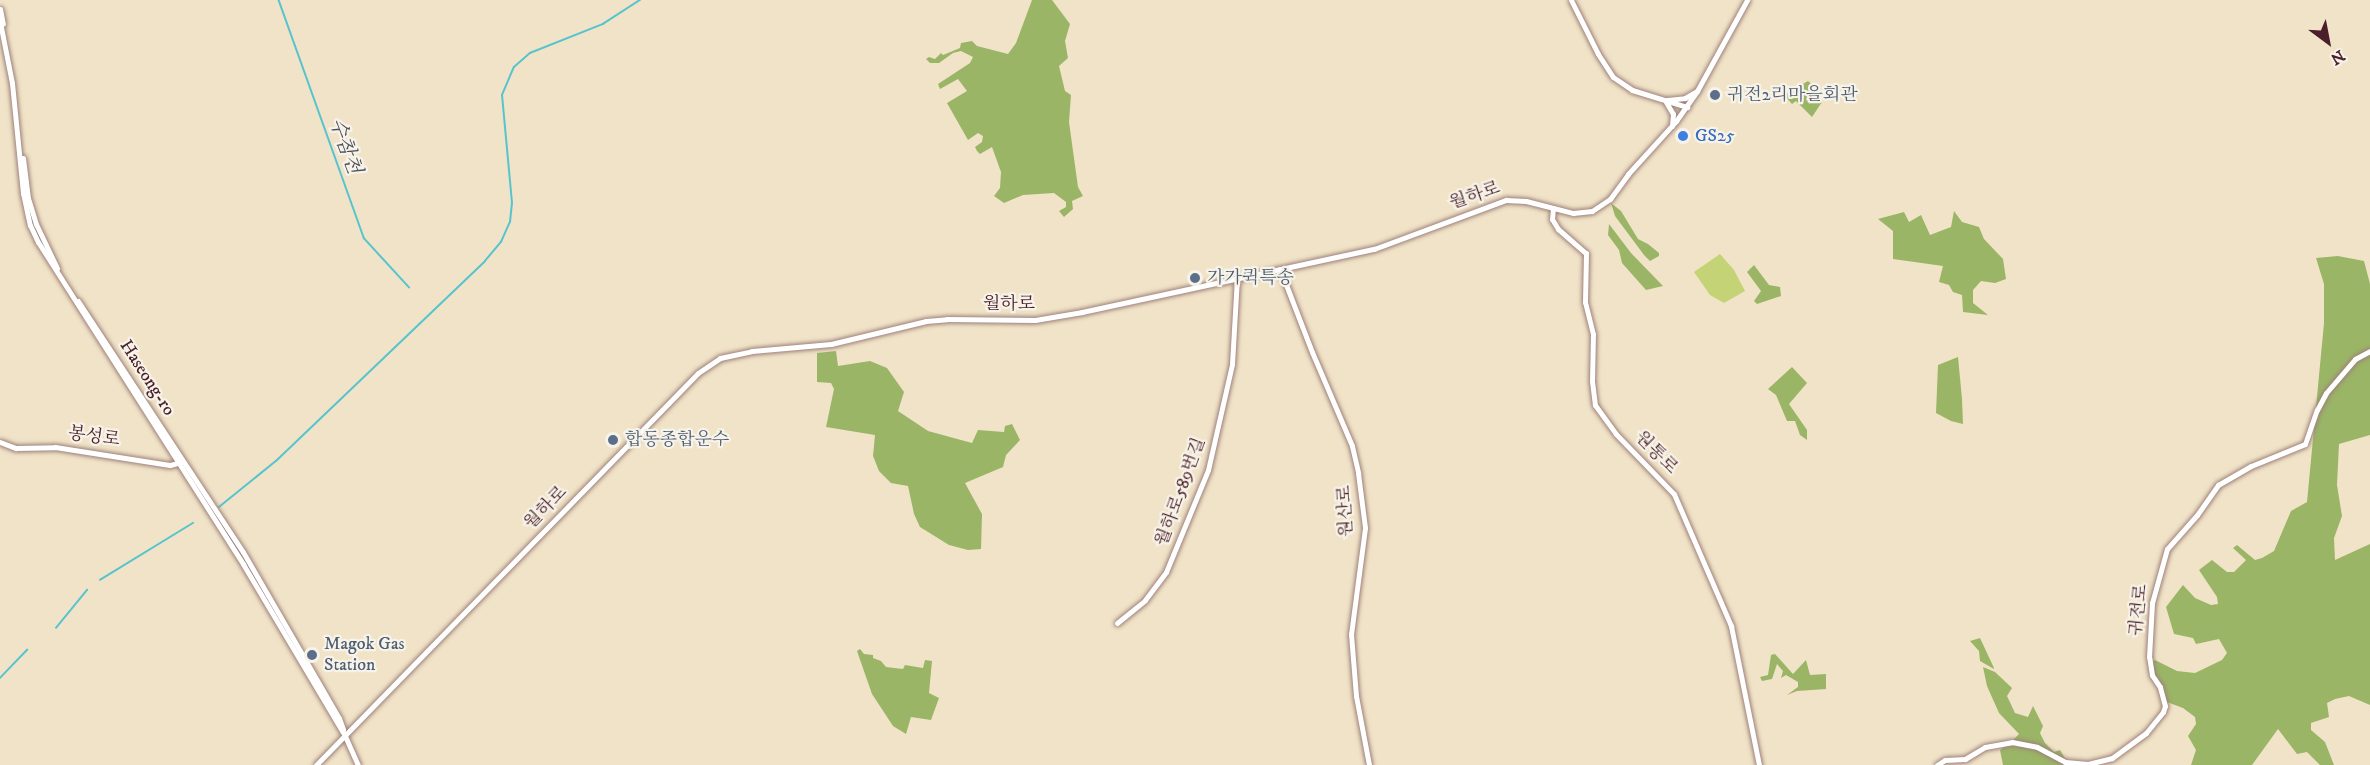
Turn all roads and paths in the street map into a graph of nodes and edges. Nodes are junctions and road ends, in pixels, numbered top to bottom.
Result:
1 (1571, 0) edge
2 (1747, 0) edge
3 (0, 9) edge
4 (0, 22) edge
5 (1697, 91) junction
6 (1665, 100) junction
7 (1687, 107) junction
8 (1672, 126) junction
9 (1553, 208) junction
10 (1280, 269) junction
11 (1237, 279) junction
12 (2370, 351) edge
13 (0, 442) edge
14 (182, 462) junction
15 (1117, 623) dead end
16 (345, 736) junction
17 (316, 765) edge
18 (358, 765) edge
19 (1369, 765) edge
20 (1759, 765) edge
21 (1937, 765) edge

1 - 6 street
2 - 5 street, 월하로
3 - 14 street, Haseong-ro
4 - 14 street, Haseong-ro
5 - 6 street
5 - 7 street, 월하로
6 - 7 street
6 - 8 street
7 - 8 street, 월하로
8 - 9 street, 월하로
9 - 10 street, 월하로
9 - 20 street, 원통로
10 - 11 street, 월하로
10 - 19 street, 원산로
11 - 15 street, 월하로589번길
11 - 16 street, 월하로
12 - 21 street, 귀전로
13 - 14 street, 봉성로
14 - 16 street, Haseong-ro
16 - 17 street, 월하로
16 - 18 street, Haseong-ro

